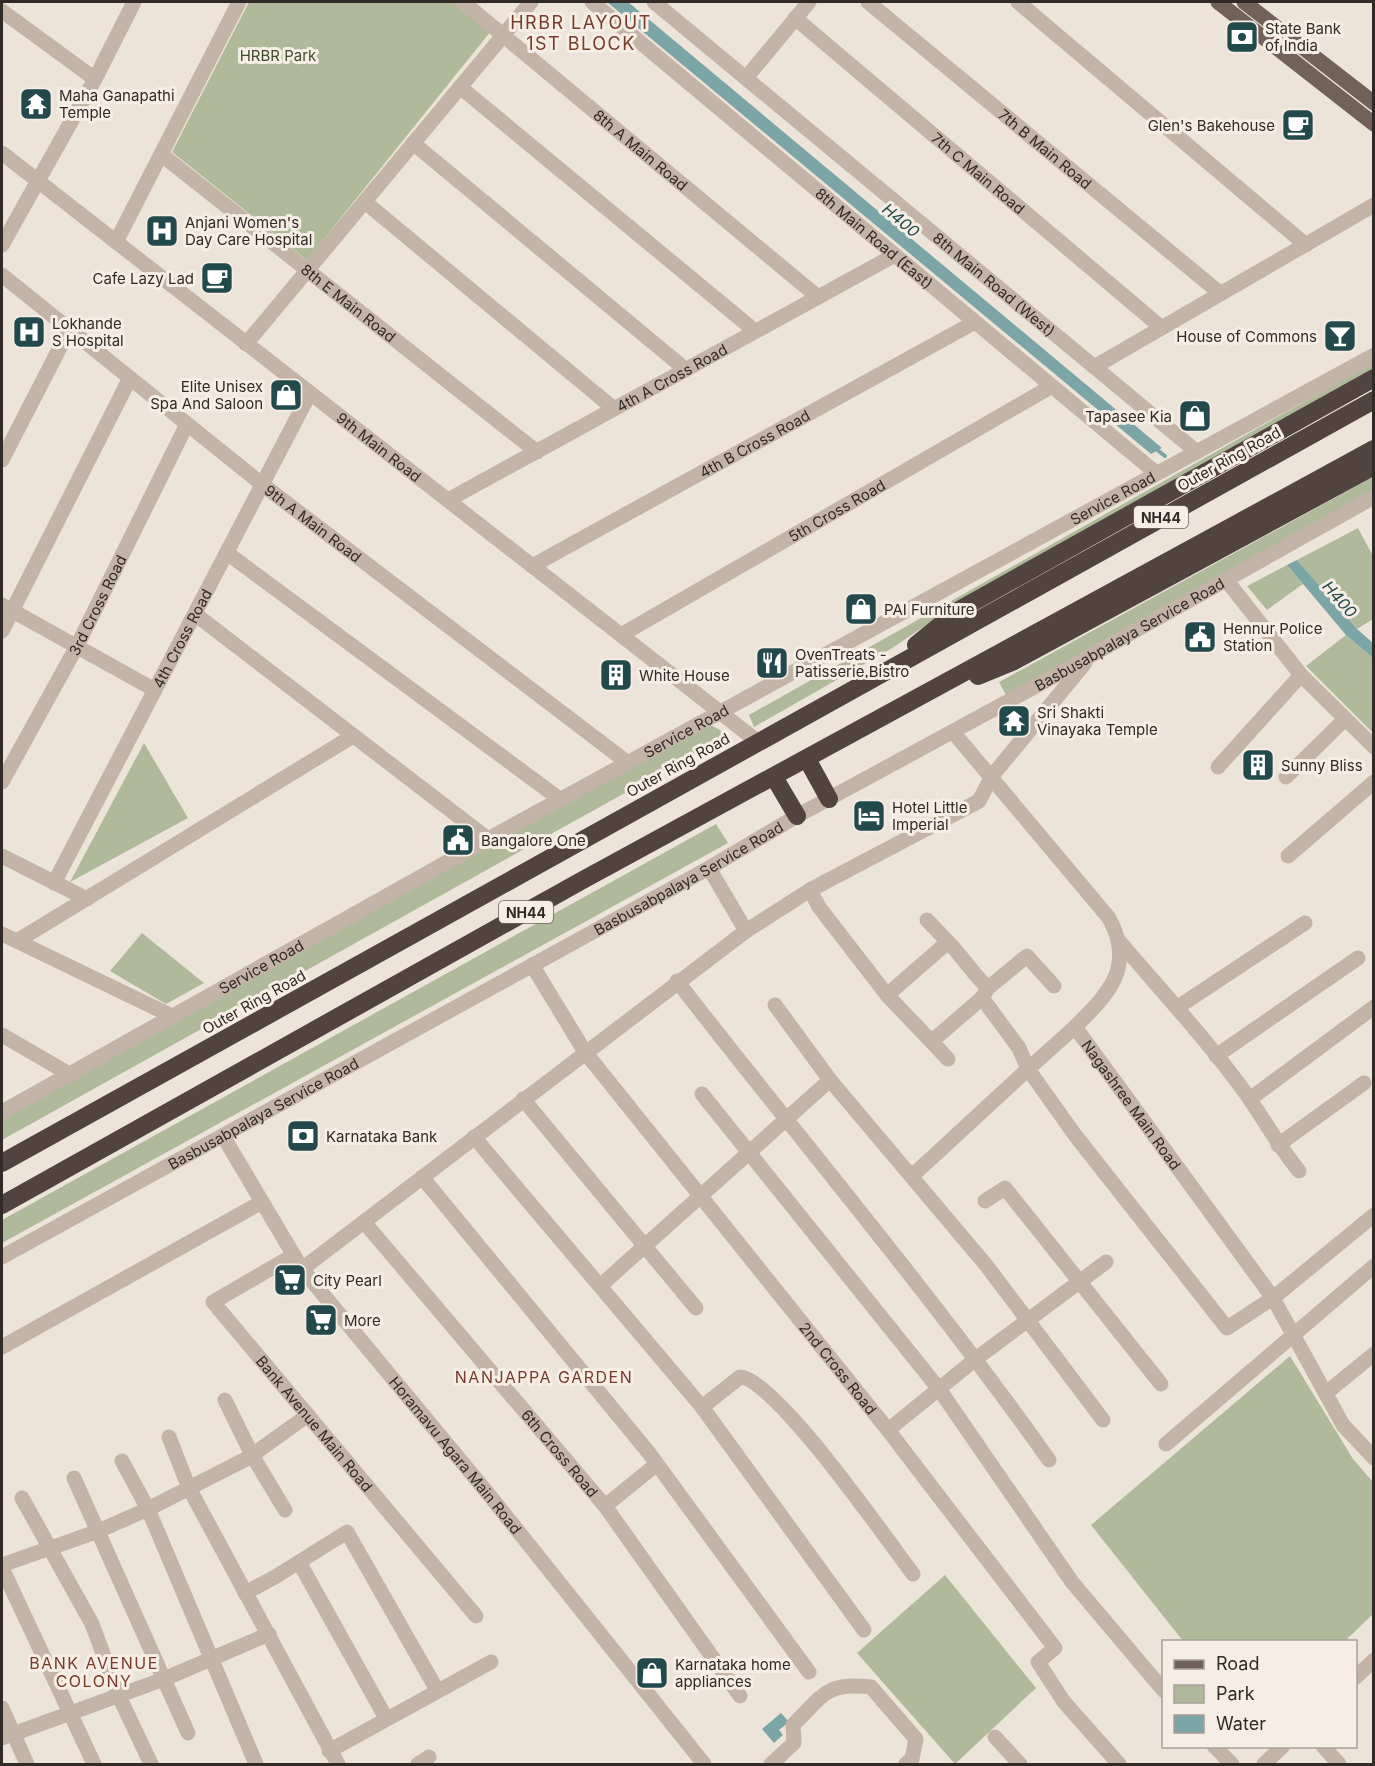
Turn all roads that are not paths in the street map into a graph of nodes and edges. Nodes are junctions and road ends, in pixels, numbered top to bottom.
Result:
1 (134, 2) edge
2 (239, 2) edge
3 (463, 2) edge
4 (531, 2) edge
5 (592, 2) edge
6 (654, 2) edge
7 (808, 2) edge
8 (868, 2) edge
9 (1018, 2) edge
10 (1218, 2) edge
11 (1244, 2) edge
12 (672, 7) edge
13 (5, 12) edge
14 (795, 18) junction
15 (503, 35) junction
16 (746, 78) junction
17 (95, 79) junction
18 (460, 87) junction
19 (1374, 103) edge
20 (1374, 124) edge
21 (413, 143) junction
22 (2, 153) edge
23 (162, 155) junction
24 (36, 180) junction
25 (364, 202) junction
26 (1374, 205) edge
27 (116, 242) junction
28 (2, 245) edge
29 (1306, 245) junction
30 (895, 255) junction
31 (308, 270) junction
32 (2, 275) edge
33 (1221, 294) junction
34 (818, 297) junction
35 (975, 322) junction
36 (1162, 328) junction
37 (69, 330) junction
38 (755, 332) junction
39 (246, 344) junction
40 (1374, 355) edge
41 (1094, 368) junction
42 (685, 369) junction
43 (130, 378) junction
44 (1374, 378) edge
45 (1052, 386) junction
46 (310, 393) junction
47 (1374, 399) edge
48 (613, 408) junction
49 (187, 424) junction
50 (1374, 449) edge
51 (537, 452) junction
52 (1197, 452) junction
53 (2, 460) edge
54 (1374, 466) edge
55 (1156, 473) junction
56 (263, 484) junction
57 (1374, 497) edge
58 (448, 500) junction
59 (227, 553) junction
60 (532, 566) junction
61 (1227, 581) junction
62 (7, 608) edge
63 (195, 614) junction
64 (2, 631) edge
65 (621, 635) junction
66 (76, 646) junction
67 (1091, 657) junction
68 (1301, 675) junction
69 (877, 676) junction
70 (155, 690) junction
71 (892, 711) junction
72 (721, 713) junction
73 (1345, 718) junction
74 (953, 732) junction
75 (353, 736) junction
76 (757, 741) junction
77 (1374, 747) edge
78 (807, 759) junction
79 (628, 764) junction
80 (1218, 767) dead end
81 (992, 776) junction
82 (774, 777) junction
83 (1286, 777) dead end
84 (2, 782) edge
85 (1374, 782) edge
86 (829, 799) junction
87 (561, 800) junction
88 (797, 816) junction
89 (488, 839) junction
90 (2, 856) edge
91 (1288, 856) dead end
92 (709, 868) junction
93 (54, 883) junction
94 (810, 890) junction
95 (87, 899) junction
96 (927, 920) dead end
97 (1305, 923) dead end
98 (746, 931) junction
99 (2, 934) edge
100 (17, 941) junction
101 (948, 942) junction
102 (1120, 942) junction
103 (1358, 958) dead end
104 (532, 965) junction
105 (677, 981) junction
106 (1054, 986) dead end
107 (986, 993) junction
108 (887, 995) junction
109 (775, 1005) dead end
110 (1178, 1007) junction
111 (1374, 1007) edge
112 (172, 1016) junction
113 (1075, 1027) junction
114 (2, 1035) edge
115 (932, 1041) junction
116 (585, 1052) junction
117 (1216, 1056) junction
118 (948, 1059) dead end
119 (1028, 1069) junction
120 (71, 1075) junction
121 (830, 1080) junction
122 (1364, 1083) dead end
123 (702, 1094) dead end
124 (523, 1099) junction
125 (1250, 1099) junction
126 (2, 1112) edge
127 (785, 1120) junction
128 (223, 1136) junction
129 (474, 1137) junction
130 (1278, 1145) junction
131 (749, 1151) junction
132 (2, 1163) edge
133 (1299, 1171) dead end
134 (912, 1176) junction
135 (422, 1177) junction
136 (700, 1194) junction
137 (985, 1201) dead end
138 (262, 1202) junction
139 (2, 1204) edge
140 (1374, 1215) edge
141 (364, 1222) junction
142 (644, 1245) junction
143 (294, 1255) junction
144 (2, 1257) edge
145 (1106, 1262) dead end
146 (1374, 1266) edge
147 (302, 1269) junction
148 (1080, 1281) junction
149 (600, 1286) junction
150 (1273, 1298) junction
151 (696, 1308) dead end
152 (1029, 1320) junction
153 (1292, 1334) junction
154 (2, 1347) edge
155 (1374, 1354) edge
156 (977, 1358) junction
157 (1161, 1384) dead end
158 (939, 1389) junction
159 (1326, 1394) junction
160 (225, 1400) dead end
161 (702, 1407) junction
162 (308, 1415) junction
163 (1103, 1420) dead end
164 (888, 1430) junction
165 (169, 1437) dead end
166 (1166, 1444) dead end
167 (252, 1455) junction
168 (1374, 1458) edge
169 (1049, 1460) dead end
170 (122, 1461) dead end
171 (657, 1464) junction
172 (74, 1478) dead end
173 (189, 1488) junction
174 (22, 1498) dead end
175 (605, 1506) junction
176 (148, 1509) junction
177 (285, 1510) dead end
178 (96, 1532) junction
179 (49, 1549) junction
180 (299, 1563) junction
181 (2, 1567) edge
182 (913, 1574) dead end
183 (244, 1593) junction
184 (476, 1616) dead end
185 (864, 1630) dead end
186 (269, 1634) junction
187 (1374, 1660) edge
188 (212, 1661) junction
189 (491, 1662) dead end
190 (809, 1672) dead end
191 (1357, 1676) edge
192 (164, 1679) junction
193 (1162, 1689) edge
194 (437, 1690) junction
195 (118, 1694) junction
196 (740, 1696) dead end
197 (2, 1707) edge
198 (69, 1713) junction
199 (386, 1718) junction
200 (188, 1733) dead end
201 (7, 1736) edge
202 (995, 1737) dead end
203 (1216, 1748) edge
204 (1281, 1748) edge
205 (1325, 1748) edge
206 (329, 1751) junction
207 (27, 1764) edge
208 (94, 1764) edge
209 (151, 1764) edge
210 (256, 1764) edge
211 (338, 1764) edge
212 (704, 1764) edge
213 (771, 1764) edge
214 (906, 1764) edge
215 (1020, 1764) edge
216 (1119, 1764) edge
217 (1232, 1764) edge
218 (1264, 1764) edge
219 (1338, 1764) edge

1 - 17 street
2 - 23 street
3 - 15 street, 8th A Main Road
4 - 15 street
5 - 30 street, 8th Main Road (East)
6 - 12 street, 8th Main Road (West)
7 - 14 street
8 - 33 street, 7th B Main Road
9 - 29 street
10 - 20 main road
11 - 19 main road
12 - 16 street, 8th Main Road (West)
13 - 17 street
14 - 16 street
14 - 36 street, 7th C Main Road
15 - 18 street
15 - 34 street, 8th A Main Road
16 - 41 street, 8th Main Road (West)
17 - 24 street
18 - 21 street
18 - 38 street
21 - 25 street
21 - 42 street
22 - 24 street, 9th Main Road
23 - 27 street
23 - 31 street, 8th E Main Road
24 - 27 street, 9th Main Road
24 - 28 street
25 - 31 street
25 - 48 street
26 - 29 street
27 - 39 street, 9th Main Road
29 - 33 street
30 - 34 street, 4th A Cross Road
30 - 35 street, 8th Main Road (East)
31 - 39 street
31 - 51 street, 8th E Main Road
32 - 37 street, 9th A Main Road
33 - 36 street
34 - 38 street, 4th A Cross Road
35 - 45 street, 8th Main Road (East)
35 - 60 street, 4th B Cross Road
36 - 41 street
37 - 43 street, 9th A Main Road
37 - 53 street
38 - 42 street, 4th A Cross Road
39 - 46 street, 9th Main Road
40 - 52 street, Service Road
41 - 52 street, 8th Main Road (West)
42 - 48 street, 4th A Cross Road
43 - 49 street, 9th A Main Road
43 - 62 street
44 - 69 highway
45 - 55 street, 8th Main Road (East)
45 - 65 street, 5th Cross Road
46 - 56 street, 4th Cross Road
46 - 58 street, 9th Main Road
47 - 69 highway, Outer Ring Road / NH44
48 - 51 street, 4th A Cross Road
49 - 56 street, 9th A Main Road
49 - 66 street, 3rd Cross Road
50 - 71 highway, NH44
51 - 58 street, 4th A Cross Road
52 - 55 street, Service Road
54 - 71 highway
55 - 72 street, Service Road
56 - 59 street, 4th Cross Road
56 - 79 street, 9th A Main Road
57 - 61 street, Basbusabpalaya Service Road
58 - 60 street, 9th Main Road
59 - 63 street, 4th Cross Road
59 - 87 street
60 - 65 street, 9th Main Road
61 - 67 street, Basbusabpalaya Service Road
61 - 68 street
62 - 64 street
62 - 66 street
63 - 70 street, 4th Cross Road
63 - 75 street
65 - 72 street, 9th Main Road
66 - 70 street
66 - 84 street, 3rd Cross Road
67 - 74 street, Basbusabpalaya Service Road
67 - 81 street
68 - 73 street
68 - 80 street
69 - 76 highway, Outer Ring Road / NH44
70 - 93 street, 4th Cross Road
71 - 78 highway, NH44
72 - 76 street, 9th Main Road
72 - 79 street, Service Road
73 - 77 street
73 - 83 street
74 - 81 street
74 - 86 street, Basbusabpalaya Service Road
75 - 89 street
75 - 95 street
76 - 132 highway, Outer Ring Road / NH44
78 - 82 highway, NH44
78 - 86 highway
79 - 87 street, Service Road
81 - 94 street
81 - 102 street
82 - 88 highway
82 - 139 highway, NH44
85 - 91 street
86 - 88 street, Basbusabpalaya Service Road
87 - 89 street, Service Road
88 - 92 street, Basbusabpalaya Service Road
89 - 112 street, Service Road
90 - 93 street
92 - 98 street
92 - 104 street, Basbusabpalaya Service Road
93 - 95 street
94 - 98 street
94 - 108 street
95 - 100 street
96 - 101 street
97 - 110 street
98 - 105 street
99 - 100 street
100 - 112 street
101 - 107 street
101 - 108 street
102 - 110 street
102 - 113 street, Nagashree Main Road
103 - 117 street
104 - 116 street, 2nd Cross Road
104 - 128 street, Basbusabpalaya Service Road
105 - 116 street
105 - 127 street
106 - 107 street
107 - 115 street
107 - 119 street
108 - 115 street
109 - 121 street
110 - 117 street
111 - 125 street
112 - 120 street, Service Road
113 - 119 street
113 - 150 street, Nagashree Main Road
114 - 120 street
115 - 118 street
116 - 124 street
116 - 136 street, 2nd Cross Road
117 - 125 street
119 - 134 street
119 - 150 street
120 - 126 street, Service Road
121 - 127 street
121 - 134 street
122 - 130 street
123 - 131 street
124 - 129 street
124 - 142 street
125 - 130 street
127 - 131 street
127 - 156 street
128 - 138 street, Horamavu Agara Main Road
128 - 144 street, Basbusabpalaya Service Road
129 - 135 street
129 - 149 street
130 - 133 street
131 - 136 street
131 - 158 street
134 - 152 street
135 - 141 street
135 - 171 street
136 - 142 street
136 - 164 street, 2nd Cross Road
137 - 148 street
138 - 143 street, Horamavu Agara Main Road
138 - 154 street
140 - 150 street
141 - 147 street
141 - 175 street, 6th Cross Road
142 - 149 street
142 - 151 street
143 - 147 street, Horamavu Agara Main Road
143 - 162 street, Bank Avenue Main Road
145 - 148 street
146 - 153 street
147 - 212 street, Horamavu Agara Main Road
148 - 152 street
148 - 157 street
149 - 161 street
150 - 153 street, Nagashree Main Road
152 - 156 street
152 - 163 street
153 - 159 street, Nagashree Main Road
153 - 166 street
155 - 159 street
156 - 158 street
156 - 169 street
158 - 164 street
158 - 193 street
159 - 168 street, Nagashree Main Road
160 - 167 street
161 - 182 street
161 - 185 street
162 - 167 street
162 - 184 street, Bank Avenue Main Road
164 - 216 street, 2nd Cross Road
165 - 173 street
167 - 173 street
167 - 177 street
170 - 176 street
171 - 175 street
171 - 190 street
172 - 178 street
173 - 176 street
173 - 183 street
174 - 179 street
175 - 196 street, 6th Cross Road
176 - 178 street
176 - 188 street
178 - 179 street
178 - 192 street
179 - 181 street
179 - 195 street
180 - 183 street
180 - 194 street
180 - 199 street
181 - 198 street
183 - 186 street
186 - 188 street
186 - 206 street
187 - 191 street
188 - 192 street
188 - 210 street
189 - 194 street
192 - 195 street
192 - 200 street
194 - 199 street
195 - 198 street
195 - 209 street
197 - 201 street
198 - 201 street
198 - 208 street
199 - 206 street
201 - 207 street
202 - 215 street
203 - 217 street
204 - 218 street
205 - 219 street
206 - 211 street
213 - 214 street

